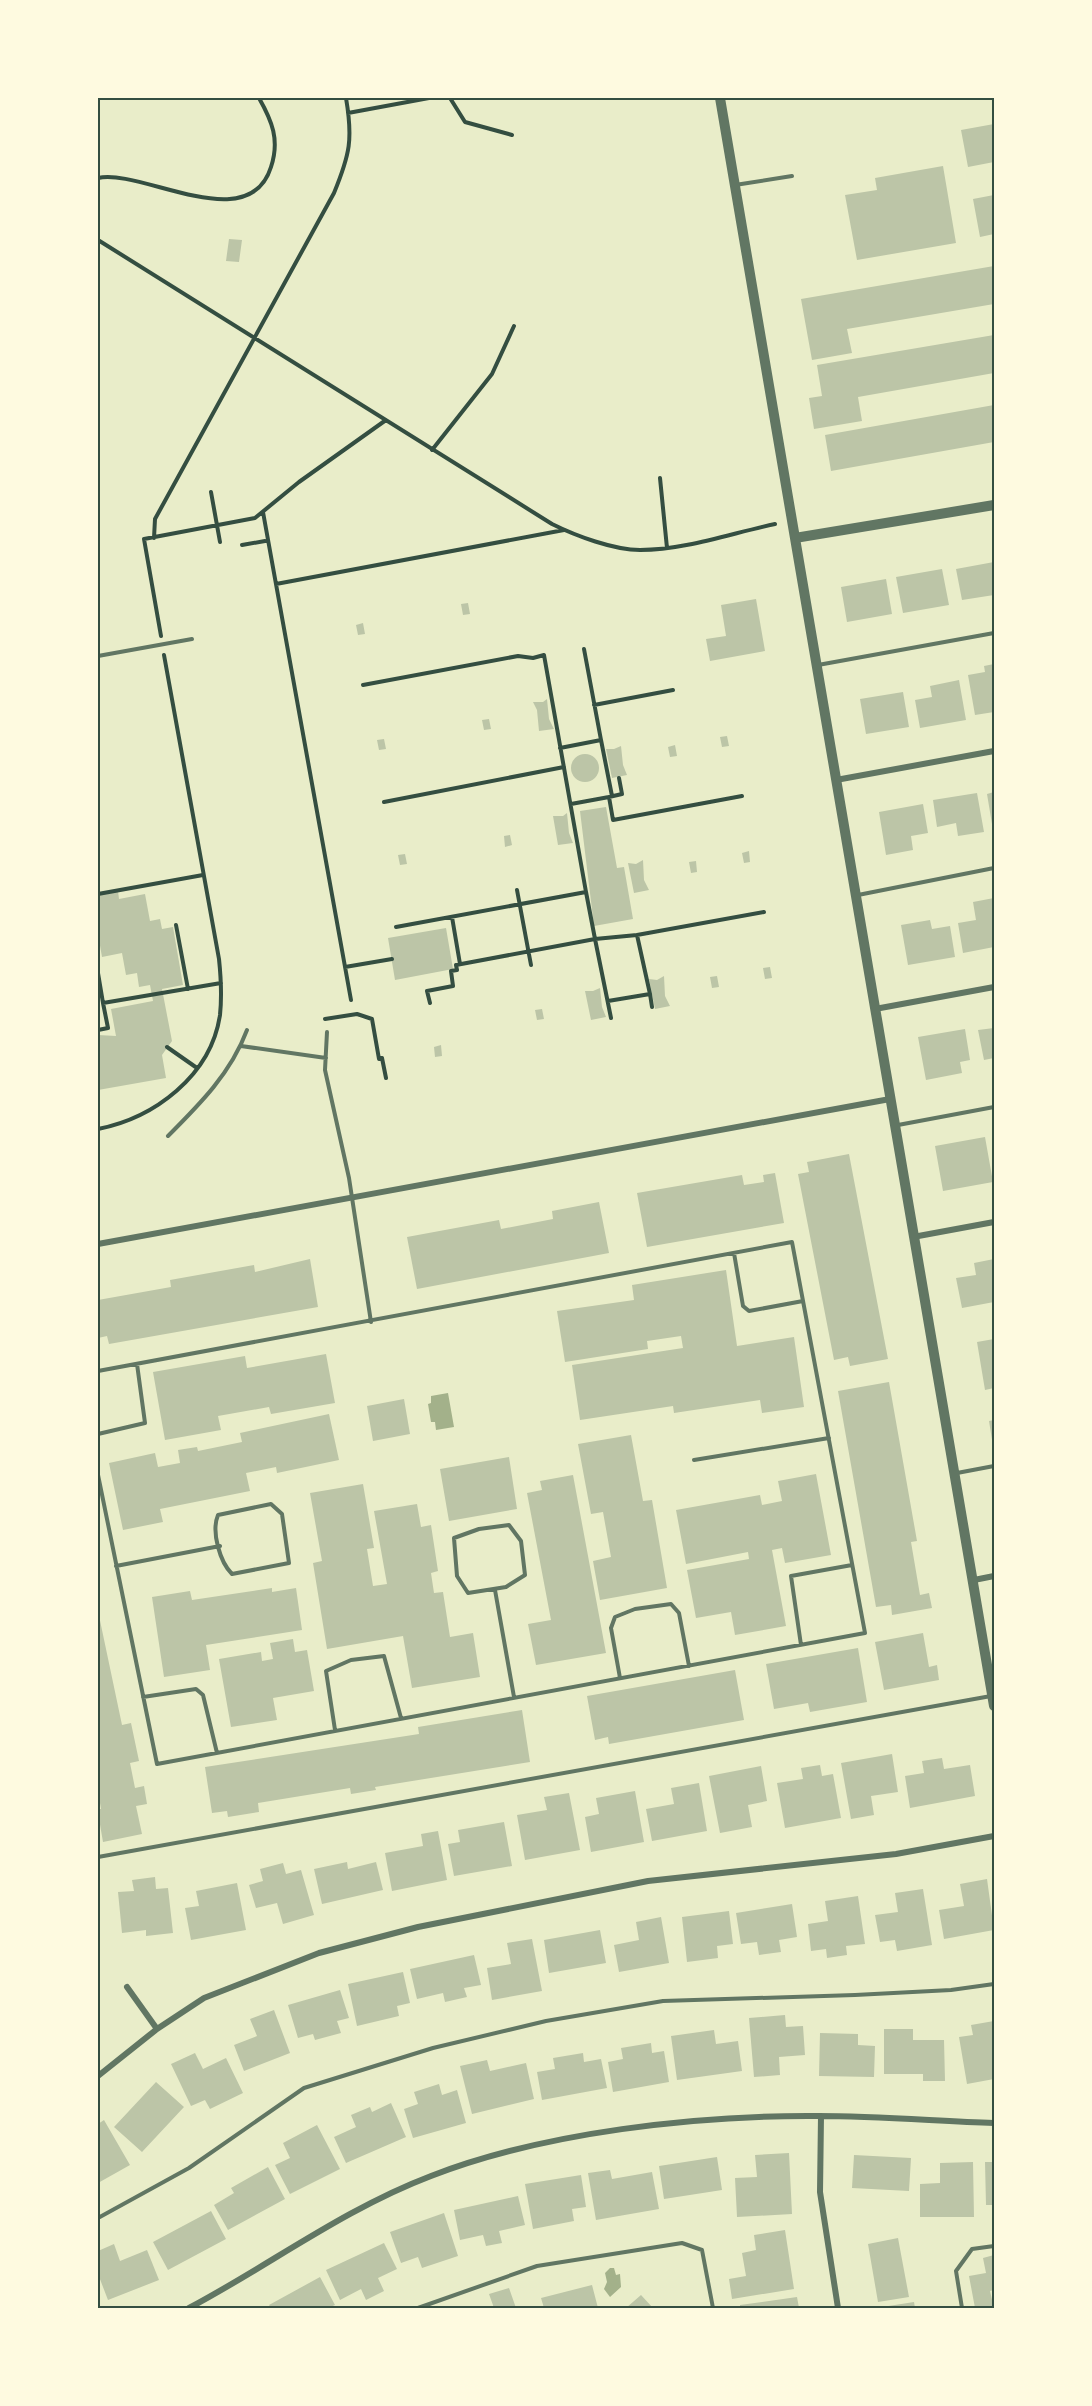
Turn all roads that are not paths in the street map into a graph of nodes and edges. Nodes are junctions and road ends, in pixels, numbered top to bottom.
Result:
1 (720, 98) edge
2 (792, 176) dead end
3 (735, 185) junction
4 (994, 505) edge
5 (795, 538) junction
6 (994, 633) edge
7 (192, 639) dead end
8 (98, 656) edge
9 (818, 666) junction
10 (994, 752) edge
11 (836, 780) junction
12 (994, 868) edge
13 (858, 894) junction
14 (994, 987) edge
15 (875, 1009) junction
16 (247, 1030) dead end
17 (327, 1032) dead end
18 (241, 1046) junction
19 (326, 1058) junction
20 (890, 1099) junction
21 (994, 1107) edge
22 (895, 1126) junction
23 (168, 1136) dead end
24 (352, 1197) junction
25 (994, 1222) edge
26 (913, 1237) junction
27 (98, 1244) edge
28 (734, 1253) junction
29 (803, 1301) junction
30 (371, 1322) junction
31 (137, 1364) junction
32 (98, 1371) edge
33 (98, 1434) edge
34 (829, 1438) junction
35 (694, 1460) dead end
36 (994, 1466) edge
37 (957, 1473) junction
38 (98, 1475) edge
39 (220, 1546) junction
40 (852, 1565) junction
41 (116, 1566) junction
42 (994, 1576) edge
43 (974, 1580) junction
44 (495, 1590) junction
45 (801, 1645) junction
46 (689, 1666) junction
47 (620, 1678) junction
48 (144, 1697) junction
49 (514, 1697) junction
50 (994, 1699) edge
51 (401, 1718) junction
52 (335, 1730) junction
53 (217, 1753) junction
54 (994, 1836) edge
55 (98, 1857) edge
56 (994, 1984) edge
57 (127, 1987) dead end
58 (157, 2029) junction
59 (98, 2076) edge
60 (821, 2116) junction
61 (994, 2123) edge
62 (98, 2218) edge
63 (994, 2246) edge
64 (189, 2308) edge
65 (418, 2308) edge
66 (713, 2308) edge
67 (838, 2308) edge
68 (962, 2308) edge

1 - 3 street
2 - 3 lane
3 - 5 street
4 - 5 street
5 - 9 street
6 - 9 lane
7 - 8 lane
9 - 11 street
10 - 11 street
11 - 13 street
12 - 13 lane
13 - 15 street
14 - 15 street
15 - 20 street
16 - 18 lane
17 - 19 lane
18 - 19 lane
18 - 23 lane
19 - 24 lane
20 - 22 street
20 - 24 street
21 - 22 lane
22 - 26 street
24 - 27 street
24 - 30 lane
25 - 26 street
26 - 37 street
28 - 29 lane
28 - 29 lane
28 - 30 lane
29 - 34 lane
30 - 31 lane
31 - 32 lane
31 - 33 lane
34 - 35 lane
34 - 40 lane
36 - 37 lane
37 - 43 street
38 - 41 lane
39 - 39 lane
39 - 41 lane
40 - 45 lane
40 - 45 lane
41 - 48 lane
42 - 43 street
43 - 50 street
44 - 44 lane
44 - 49 lane
45 - 46 lane
46 - 47 lane
46 - 47 lane
47 - 49 lane
48 - 53 lane
48 - 53 lane
49 - 51 lane
50 - 55 lane
51 - 52 lane
51 - 52 lane
52 - 53 lane
54 - 58 street
56 - 62 lane
57 - 58 street
58 - 59 street
60 - 61 street
60 - 64 street
60 - 67 street
63 - 68 lane
65 - 66 lane

